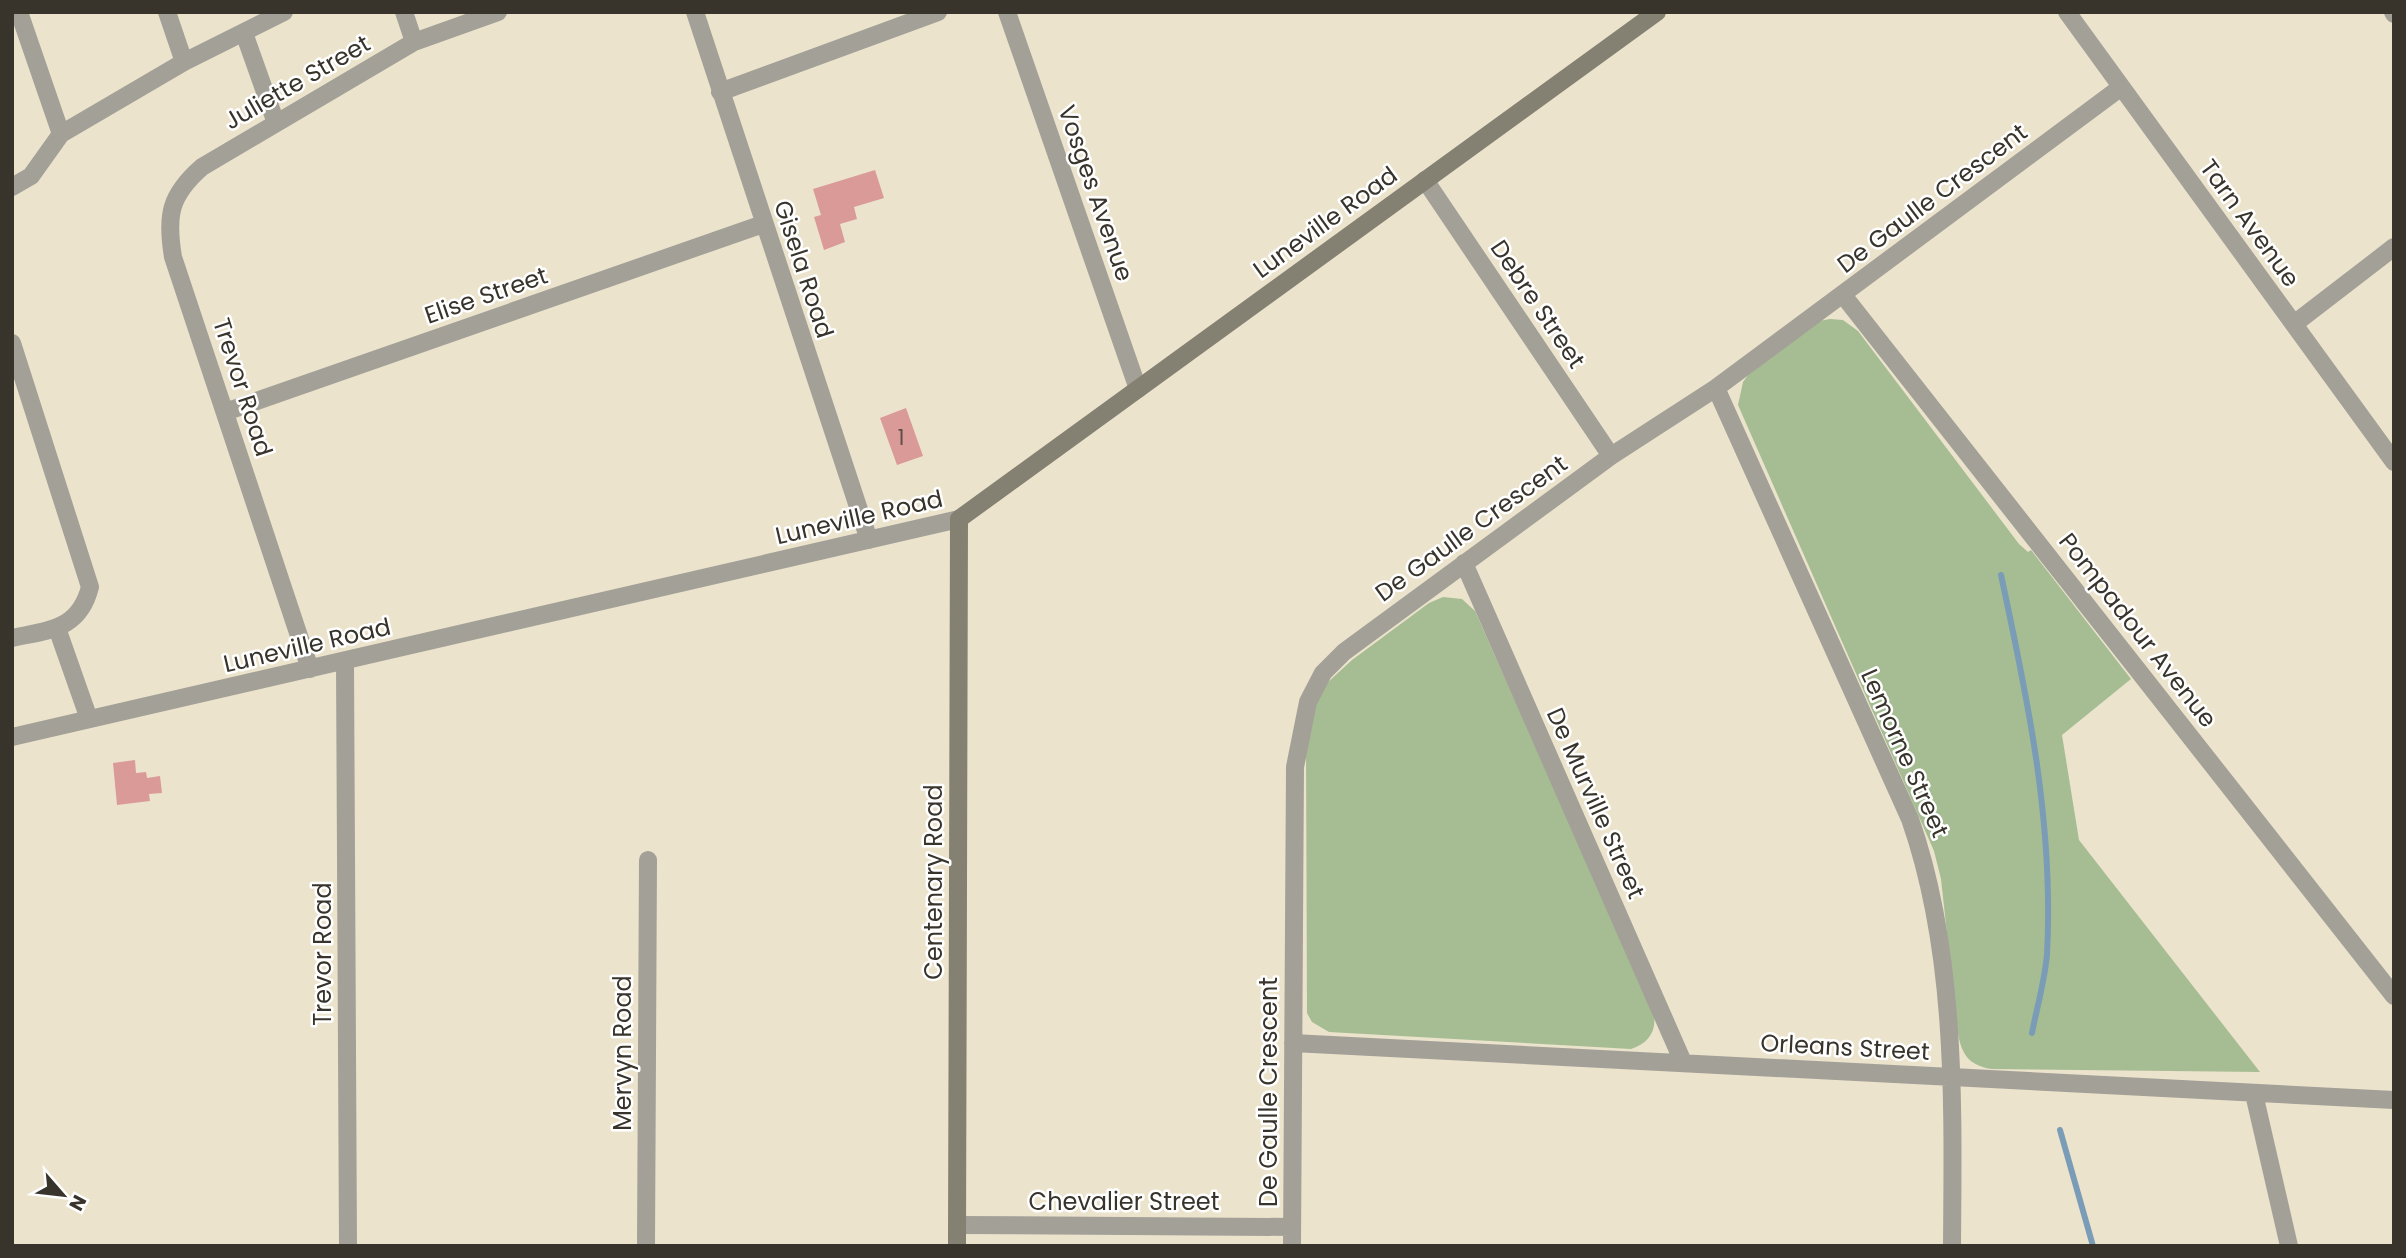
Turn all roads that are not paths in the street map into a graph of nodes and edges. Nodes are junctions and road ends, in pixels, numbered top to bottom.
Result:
1 (19, 12) edge
2 (167, 12) edge
3 (284, 12) edge
4 (404, 12) edge
5 (498, 12) edge
6 (695, 12) edge
7 (938, 12) edge
8 (1007, 12) edge
9 (1657, 12) edge
10 (2067, 12) edge
11 (244, 33) junction
12 (414, 42) junction
13 (184, 62) junction
14 (2120, 88) junction
15 (720, 92) junction
16 (276, 123) junction
17 (61, 134) junction
18 (1425, 180) junction
19 (12, 187) edge
20 (174, 199) joint
21 (763, 224) junction
22 (2394, 247) edge
23 (1843, 295) junction
24 (2294, 324) junction
25 (13, 347) edge
26 (1716, 388) junction
27 (1138, 390) junction
28 (225, 412) junction
29 (1611, 456) junction
30 (2394, 463) edge
31 (959, 519) junction
32 (869, 540) junction
33 (1464, 563) junction
34 (57, 628) junction
35 (12, 638) edge
36 (345, 662) junction
37 (310, 669) junction
38 (89, 719) junction
39 (12, 737) edge
40 (648, 860) dead end
41 (2394, 996) edge
42 (1293, 1043) junction
43 (1684, 1062) junction
44 (1953, 1078) junction
45 (2254, 1094) junction
46 (2394, 1100) edge
47 (957, 1225) junction
48 (1292, 1227) junction
49 (348, 1246) edge
50 (646, 1246) edge
51 (957, 1246) edge
52 (1292, 1246) edge
53 (1952, 1246) edge
54 (2289, 1246) edge

1 - 17 street
2 - 13 street
3 - 11 street
4 - 12 street
5 - 12 street, Juliette Street
6 - 15 street, Gisela Road
7 - 15 street
8 - 27 street, Vosges Avenue
9 - 18 street, Luneville Road
10 - 14 street, Tarn Avenue
11 - 13 street
11 - 16 street
12 - 16 street, Juliette Street
13 - 17 street
14 - 23 street, De Gaulle Crescent
14 - 24 street, Tarn Avenue
15 - 21 street, Gisela Road
16 - 20 street, Juliette Street
17 - 19 street
18 - 27 street, Luneville Road
18 - 29 street, Debre Street
20 - 28 street, Trevor Road
21 - 28 street, Elise Street
21 - 32 street, Gisela Road
22 - 24 street
23 - 26 street, De Gaulle Crescent
23 - 41 street, Pompadour Avenue
24 - 30 street, Tarn Avenue
25 - 34 street
26 - 29 street, De Gaulle Crescent
26 - 44 street, Lemorne Street
27 - 31 street, Luneville Road
28 - 37 street, Trevor Road
29 - 33 street, De Gaulle Crescent
31 - 32 street, Luneville Road
31 - 47 street, Centenary Road
32 - 36 street, Luneville Road
33 - 42 street, De Gaulle Crescent
33 - 43 street, De Murville Street
34 - 35 street
34 - 38 street
36 - 37 street, Luneville Road
36 - 49 street, Trevor Road
37 - 38 street, Luneville Road
38 - 39 street, Luneville Road
40 - 50 street, Mervyn Road
42 - 43 street, Orleans Street
42 - 48 street, De Gaulle Crescent
43 - 44 street, Orleans Street
44 - 45 street, Orleans Street
44 - 53 street, Lemorne Street
45 - 46 street, Orleans Street
45 - 54 street
47 - 48 street, Chevalier Street
47 - 51 street, Centenary Road
48 - 52 street, De Gaulle Crescent

